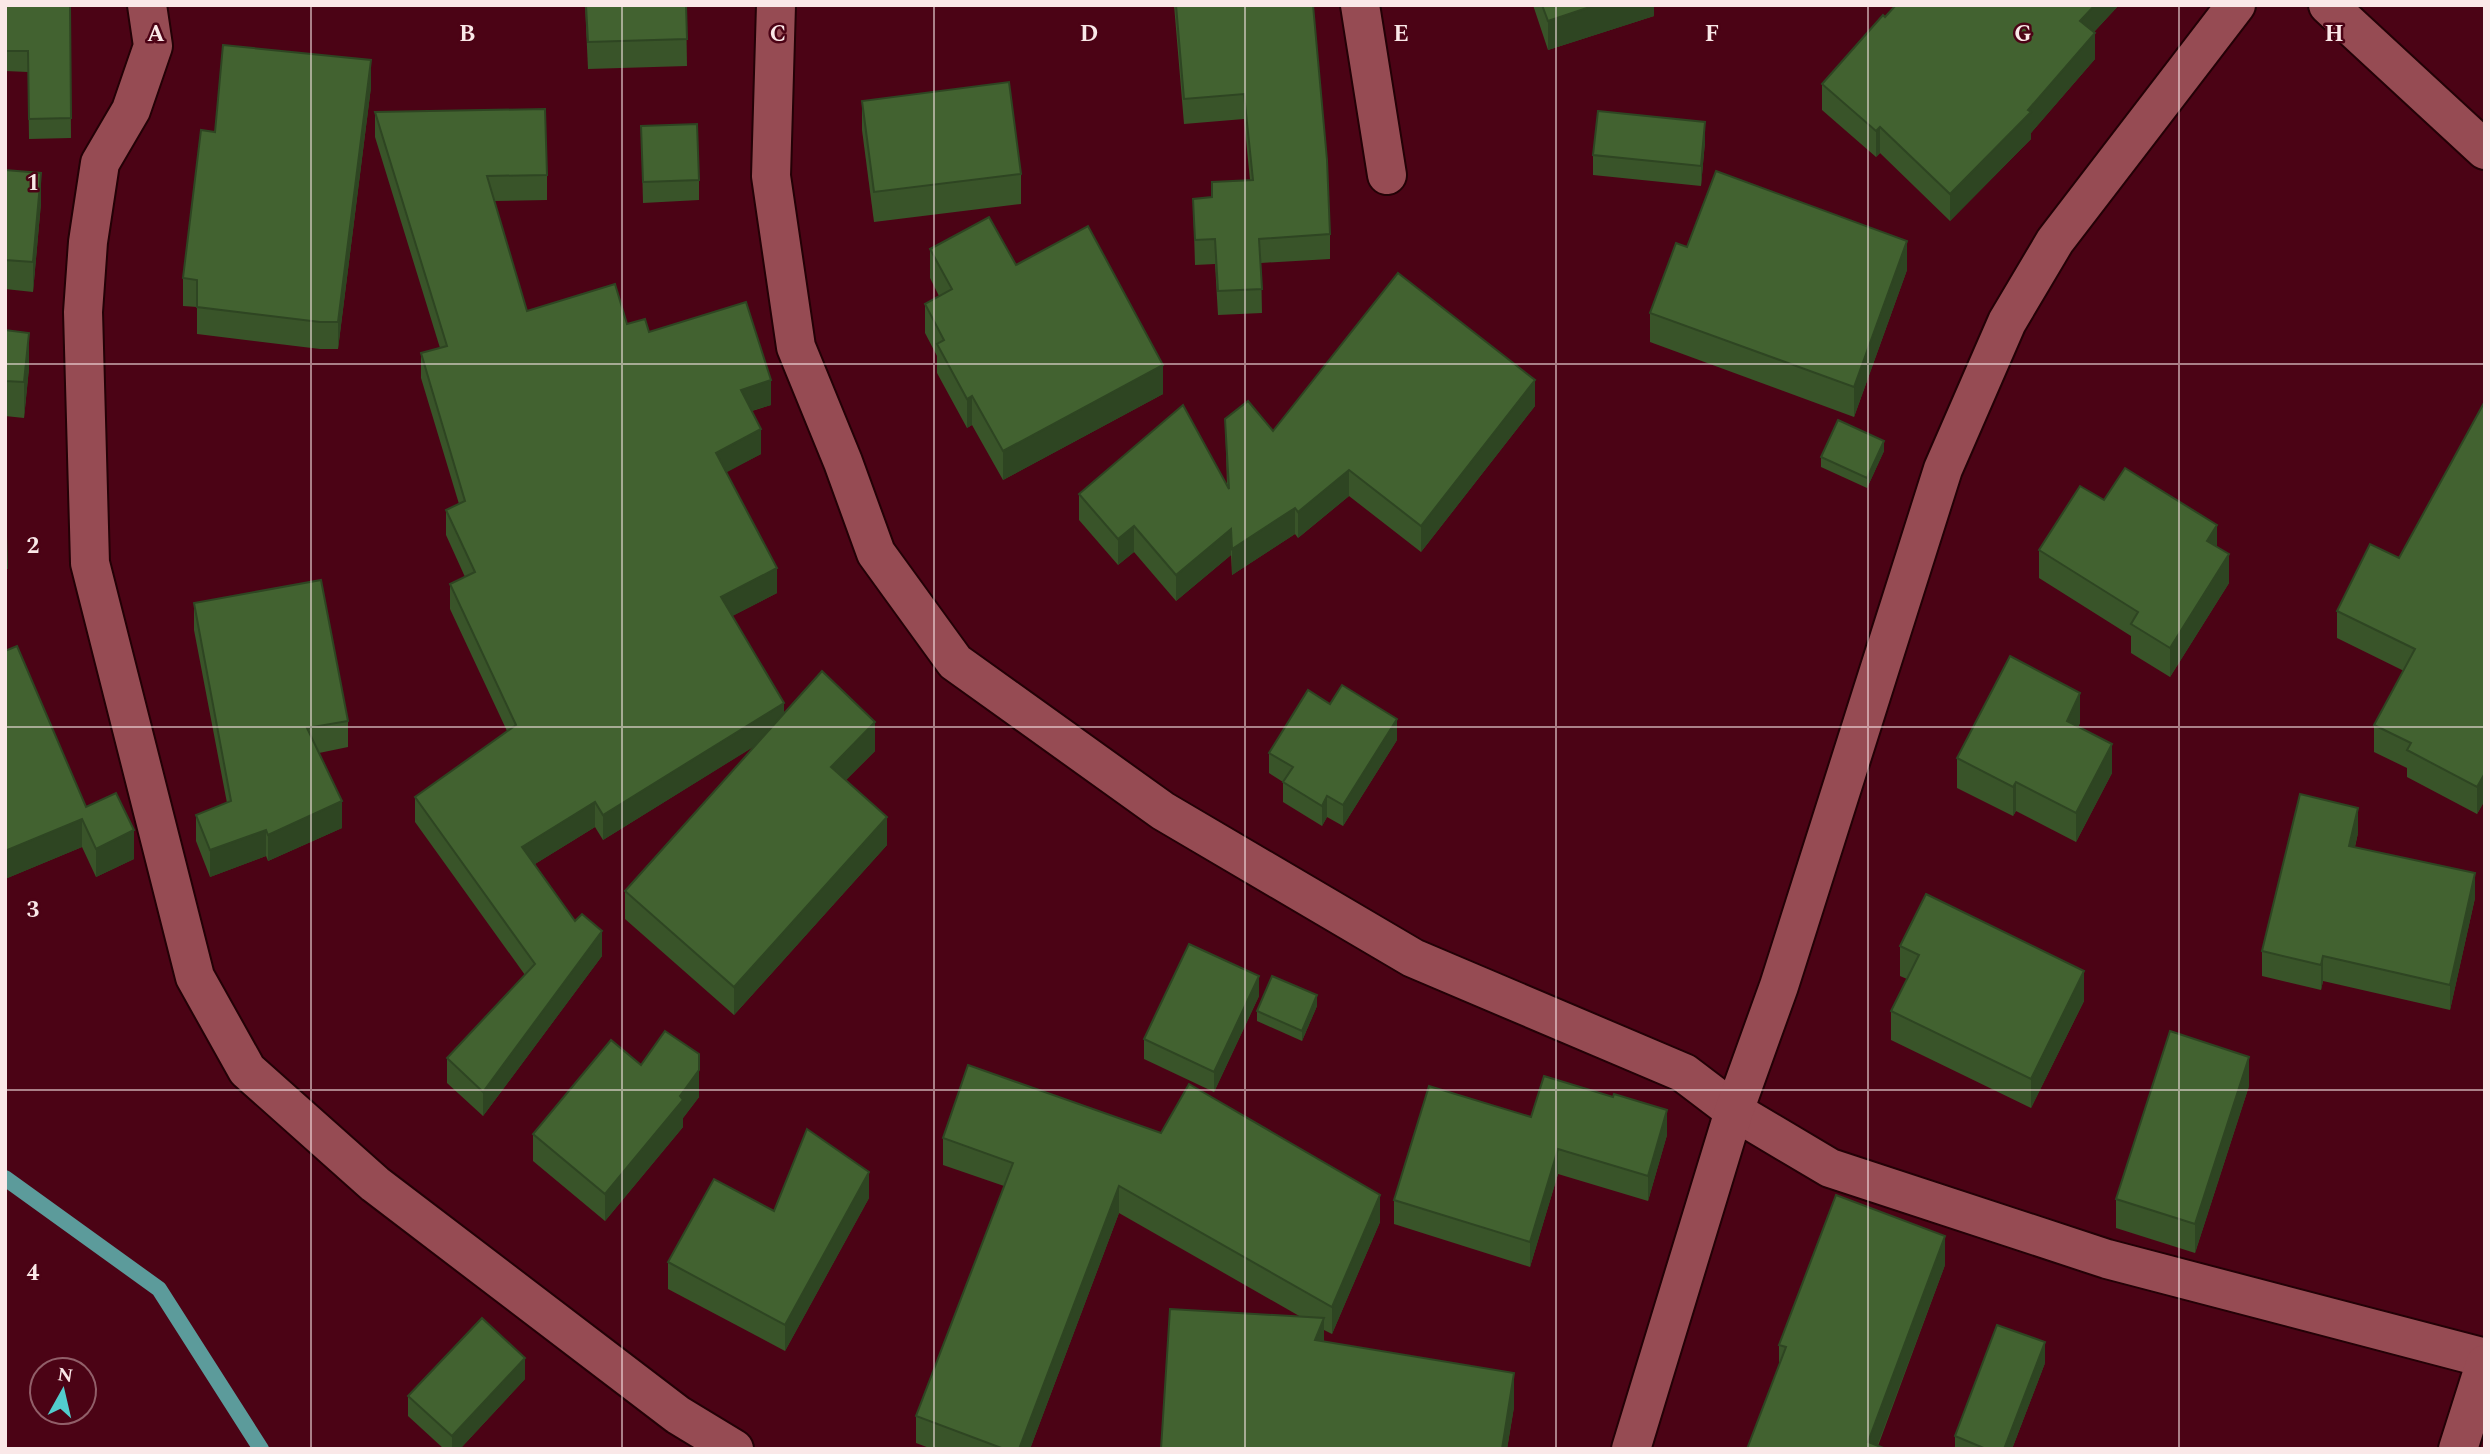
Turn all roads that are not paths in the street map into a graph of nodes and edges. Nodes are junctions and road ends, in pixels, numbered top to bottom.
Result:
1 (147, 5) edge
2 (776, 5) edge
3 (1360, 5) edge
4 (2235, 5) edge
5 (2329, 5) edge
6 (2485, 150) edge
7 (1387, 175) dead end
8 (1734, 1111) junction
9 (2485, 1358) edge
10 (2485, 1364) edge
11 (734, 1449) edge
12 (1631, 1449) edge
13 (2458, 1449) edge

1 - 11 street
2 - 8 street
3 - 7 street
4 - 8 street
5 - 6 street
8 - 9 street
8 - 12 street
10 - 13 street

